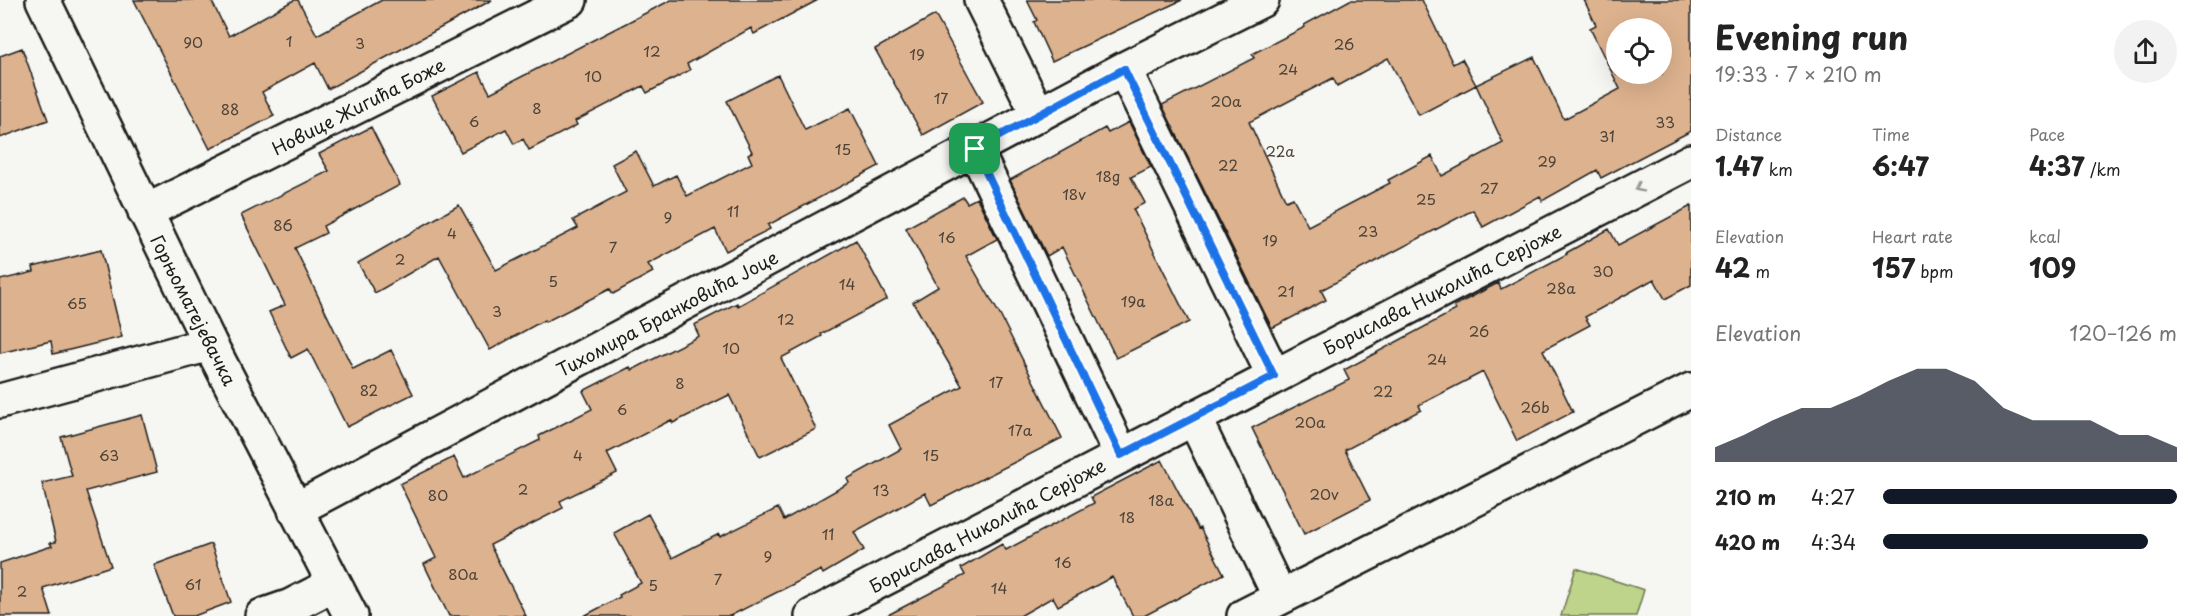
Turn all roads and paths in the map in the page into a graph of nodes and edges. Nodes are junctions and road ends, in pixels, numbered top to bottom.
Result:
1 (43, 0) edge
2 (570, 0) edge
3 (981, 0) edge
4 (1262, 0) edge
5 (1124, 69) junction
6 (1038, 114) junction
7 (975, 149) junction
8 (1691, 161) edge
9 (145, 212) junction
10 (210, 344) junction
11 (1274, 376) junction
12 (1691, 390) edge
13 (0, 401) edge
14 (1194, 418) junction
15 (1121, 455) junction
16 (296, 510) junction
17 (334, 584) junction
18 (1280, 597) junction
19 (261, 616) edge
20 (351, 616) edge
21 (812, 616) edge
22 (1244, 616) edge

1 - 9 street, Горњоматејевачка
2 - 9 street, Новице Жигића Боже
3 - 6 street
4 - 5 street, Тихомира Бранковића Јоце
5 - 6 street, Тихомира Бранковића Јоце
5 - 11 street
6 - 7 street, Тихомира Бранковића Јоце
7 - 15 street
7 - 16 street, Тихомира Бранковића Јоце
8 -> 11 street, Борислава Николића Серјоже
9 - 10 street, Горњоматејевачка
10 - 13 street
10 - 16 street, Горњоматејевачка
11 - 14 street, Борислава Николића Серјоже
12 - 18 street
14 - 15 street, Борислава Николића Серјоже
14 - 18 street
15 - 21 street, Борислава Николића Серјоже
16 - 17 street, Горњоматејевачка
17 - 19 street
17 - 20 street, Горњоматејевачка
18 - 22 street

